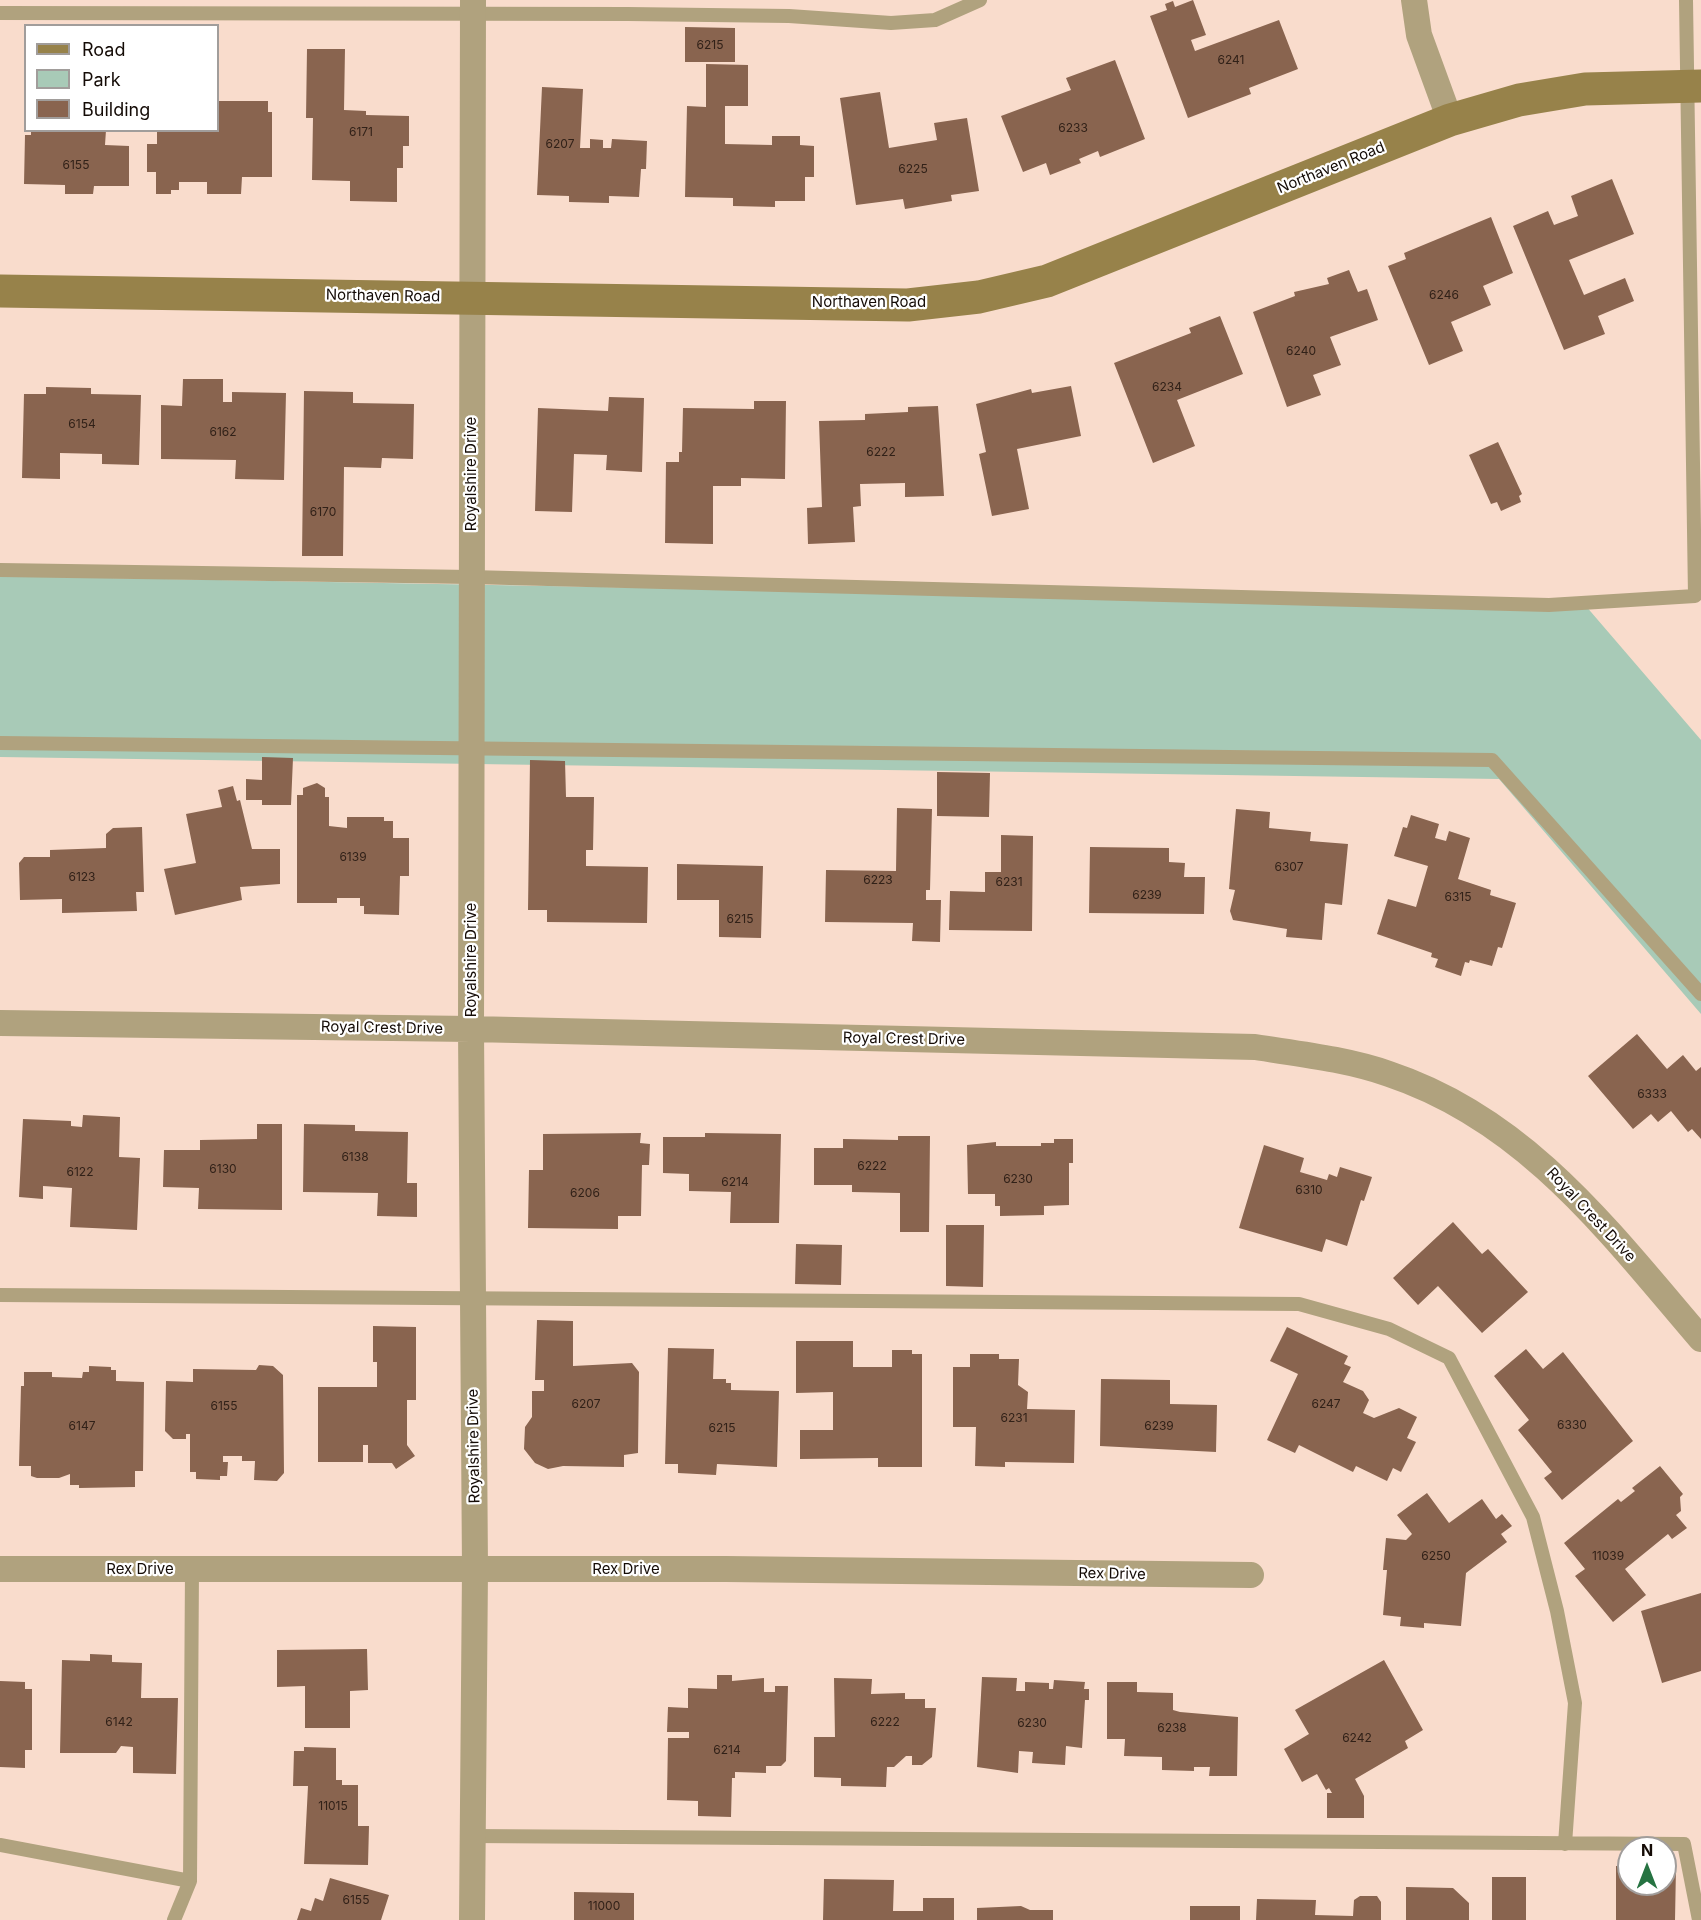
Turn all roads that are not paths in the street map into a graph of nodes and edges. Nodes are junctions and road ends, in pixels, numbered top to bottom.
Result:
1 (980, 0) edge
2 (1414, 0) edge
3 (1686, 0) edge
4 (473, 7) edge
5 (0, 13) edge
6 (1694, 86) edge
7 (1450, 120) junction
8 (0, 291) edge
9 (472, 297) junction
10 (0, 570) edge
11 (471, 578) junction
12 (0, 743) edge
13 (472, 750) junction
14 (1701, 994) edge
15 (0, 1023) edge
16 (471, 1029) junction
17 (0, 1295) edge
18 (472, 1298) junction
19 (1701, 1339) edge
20 (0, 1569) edge
21 (192, 1569) junction
22 (475, 1569) junction
23 (1251, 1575) dead end
24 (472, 1836) junction
25 (1565, 1844) junction
26 (0, 1845) edge
27 (190, 1881) junction
28 (174, 1920) edge
29 (472, 1920) edge
30 (1699, 1920) edge

1 - 4 lane
2 - 7 street
3 - 6 lane
4 - 5 lane
4 - 9 street, Royalshire Drive
6 - 7 street, Northaven Road
6 - 11 lane
7 - 9 street, Northaven Road
8 - 9 street, Northaven Road
9 - 11 street, Royalshire Drive
10 - 11 lane
11 - 13 street, Royalshire Drive
12 - 13 lane
13 - 14 lane
13 - 16 street, Royalshire Drive
15 - 16 street, Royal Crest Drive
16 - 18 street, Royalshire Drive
16 - 19 street, Royal Crest Drive
17 - 18 lane
18 - 22 street, Royalshire Drive
18 - 25 lane
20 - 21 street, Rex Drive
21 - 22 street, Rex Drive
21 - 27 lane
22 - 23 street, Rex Drive
22 - 24 street, Royalshire Drive
24 - 25 lane
24 - 29 street, Royalshire Drive
25 - 30 lane
26 - 27 lane
27 - 28 lane

